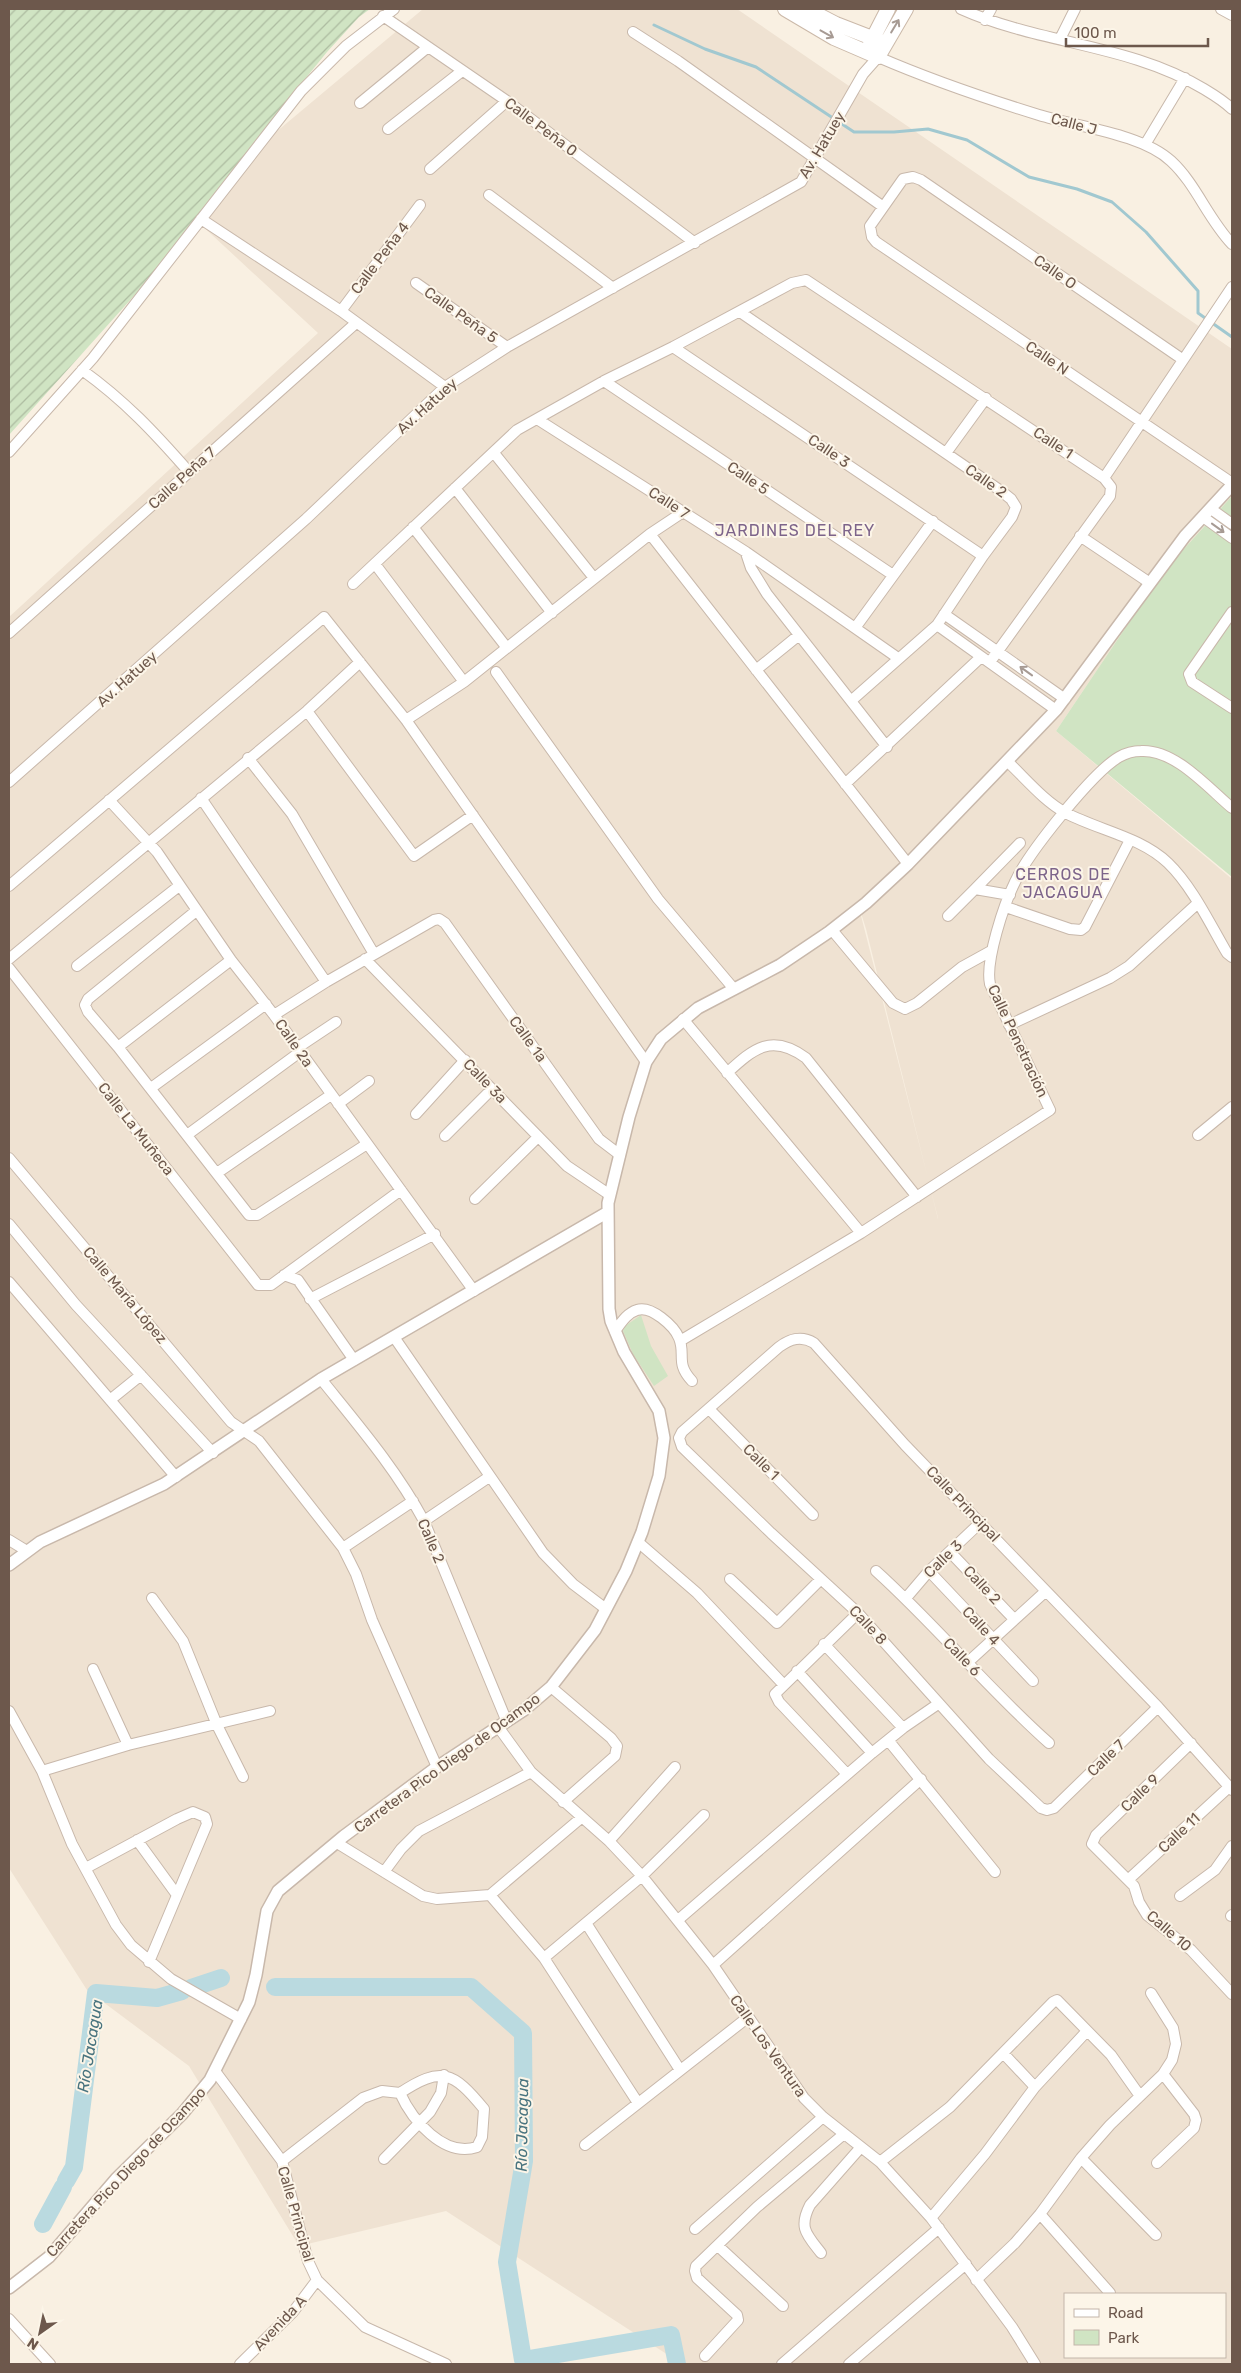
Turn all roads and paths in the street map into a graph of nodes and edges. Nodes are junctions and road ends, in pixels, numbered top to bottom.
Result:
1 (394, 9) edge
2 (785, 9) edge
3 (807, 9) edge
4 (888, 9) edge
5 (906, 9) edge
6 (961, 9) edge
7 (991, 9) edge
8 (1075, 9) edge
9 (1221, 9) edge
10 (1232, 15) edge
11 (383, 16) junction
12 (985, 20) junction
13 (633, 32) dead end
14 (872, 36) junction
15 (1060, 39) junction
16 (885, 44) junction
17 (428, 47) junction
18 (872, 55) junction
19 (462, 70) junction
20 (1185, 78) junction
21 (507, 102) junction
22 (360, 103) dead end
23 (1232, 109) edge
24 (388, 129) dead end
25 (1146, 143) junction
26 (815, 159) junction
27 (430, 169) dead end
28 (490, 195) dead end
29 (420, 205) dead end
30 (882, 206) junction
31 (201, 219) junction
32 (695, 243) junction
33 (1232, 244) edge
34 (416, 283) dead end
35 (1232, 287) edge
36 (613, 288) junction
37 (341, 311) junction
38 (740, 312) junction
39 (356, 323) junction
40 (507, 347) junction
41 (674, 347) junction
42 (1182, 360) junction
43 (82, 370) junction
44 (604, 381) junction
45 (445, 387) junction
46 (986, 398) junction
47 (537, 419) junction
48 (1141, 422) junction
49 (9, 452) edge
50 (494, 453) junction
51 (946, 453) junction
52 (189, 472) junction
53 (1104, 478) junction
54 (1232, 484) edge
55 (455, 488) junction
56 (682, 512) junction
57 (1207, 513) junction
58 (934, 521) junction
59 (1232, 524) edge
60 (413, 527) junction
61 (650, 534) junction
62 (1080, 536) junction
63 (1232, 538) edge
64 (746, 552) junction
65 (983, 556) junction
66 (375, 564) junction
67 (893, 575) junction
68 (594, 578) junction
69 (353, 584) dead end
70 (1150, 584) junction
71 (552, 613) junction
72 (944, 614) junction
73 (1230, 618) edge
74 (937, 625) junction
75 (855, 628) junction
76 (9, 633) edge
77 (799, 635) junction
78 (507, 648) junction
79 (999, 651) junction
80 (898, 658) junction
81 (986, 660) junction
82 (360, 662) junction
83 (756, 670) junction
84 (496, 672) dead end
85 (464, 682) junction
86 (1065, 699) junction
87 (852, 700) junction
88 (1232, 708) edge
89 (1056, 710) junction
90 (307, 711) junction
91 (406, 720) junction
92 (887, 747) junction
93 (248, 758) junction
94 (1008, 762) junction
95 (9, 782) edge
96 (845, 784) junction
97 (201, 798) junction
98 (109, 800) junction
99 (1232, 808) edge
100 (1065, 812) junction
101 (473, 815) junction
102 (1130, 840) junction
103 (150, 842) junction
104 (1020, 842) dead end
105 (908, 864) junction
106 (9, 886) edge
107 (179, 886) junction
108 (975, 889) junction
109 (1010, 895) junction
110 (1198, 903) junction
111 (1006, 907) junction
112 (196, 911) junction
113 (948, 916) dead end
114 (832, 930) junction
115 (991, 951) junction
116 (370, 956) junction
117 (1232, 957) edge
118 (9, 959) edge
119 (231, 960) junction
120 (77, 966) dead end
121 (9, 968) edge
122 (326, 982) junction
123 (734, 989) junction
124 (266, 1004) junction
125 (274, 1015) junction
126 (683, 1019) junction
127 (336, 1022) dead end
128 (1009, 1025) junction
129 (118, 1047) junction
130 (299, 1050) junction
131 (465, 1060) junction
132 (646, 1062) junction
133 (727, 1073) junction
134 (369, 1081) dead end
135 (151, 1088) junction
136 (492, 1088) junction
137 (331, 1095) junction
138 (338, 1104) junction
139 (1232, 1107) edge
140 (416, 1114) dead end
141 (187, 1135) junction
142 (1198, 1135) dead end
143 (445, 1136) dead end
144 (538, 1137) junction
145 (367, 1144) junction
146 (620, 1155) junction
147 (9, 1158) edge
148 (217, 1173) junction
149 (401, 1190) junction
150 (610, 1195) junction
151 (918, 1197) junction
152 (475, 1198) dead end
153 (608, 1212) junction
154 (9, 1224) edge
155 (861, 1233) junction
156 (435, 1234) junction
157 (284, 1275) junction
158 (9, 1282) edge
159 (474, 1291) junction
160 (310, 1299) junction
161 (615, 1331) junction
162 (394, 1337) junction
163 (680, 1341) junction
164 (354, 1360) junction
165 (141, 1374) junction
166 (321, 1380) junction
167 (692, 1381) dead end
168 (110, 1400) junction
169 (709, 1409) junction
170 (244, 1430) junction
171 (664, 1438) junction
172 (679, 1438) junction
173 (213, 1453) junction
174 (176, 1477) junction
175 (490, 1477) junction
176 (414, 1502) junction
177 (813, 1515) dead end
178 (424, 1521) junction
179 (981, 1522) junction
180 (9, 1540) edge
181 (638, 1542) junction
182 (342, 1548) junction
183 (27, 1551) junction
184 (950, 1552) junction
185 (9, 1565) edge
186 (876, 1571) dead end
187 (929, 1571) junction
188 (730, 1579) dead end
189 (820, 1579) junction
190 (1046, 1591) junction
191 (152, 1598) dead end
192 (906, 1598) junction
193 (606, 1610) junction
194 (858, 1612) junction
195 (1014, 1619) junction
196 (993, 1639) junction
197 (824, 1644) junction
198 (967, 1663) junction
199 (93, 1669) dead end
200 (797, 1672) junction
201 (1033, 1681) dead end
202 (783, 1684) junction
203 (551, 1687) junction
204 (938, 1704) junction
205 (1158, 1707) junction
206 (9, 1711) edge
207 (270, 1712) dead end
208 (217, 1725) junction
209 (503, 1725) junction
210 (903, 1728) junction
211 (888, 1740) junction
212 (1049, 1743) dead end
213 (1191, 1743) junction
214 (128, 1745) junction
215 (872, 1753) junction
216 (437, 1767) junction
217 (676, 1767) dead end
218 (42, 1771) junction
219 (531, 1772) junction
220 (847, 1774) junction
221 (243, 1777) dead end
222 (921, 1779) junction
223 (1230, 1789) edge
224 (563, 1802) junction
225 (1054, 1808) joint
226 (704, 1815) dead end
227 (581, 1818) junction
228 (137, 1840) junction
229 (609, 1841) junction
230 (337, 1843) junction
231 (1092, 1844) joint
232 (1232, 1846) edge
233 (86, 1868) junction
234 (384, 1872) junction
235 (995, 1872) dead end
236 (642, 1876) junction
237 (1129, 1879) junction
238 (177, 1895) junction
239 (490, 1895) junction
240 (1180, 1896) dead end
241 (678, 1920) junction
242 (586, 1922) junction
243 (544, 1958) junction
244 (148, 1962) junction
245 (713, 1965) junction
246 (1151, 1993) dead end
247 (1232, 1994) edge
248 (747, 2018) junction
249 (241, 2019) junction
250 (1086, 2031) junction
251 (1004, 2052) junction
252 (680, 2070) junction
253 (215, 2071) junction
254 (1163, 2074) junction
255 (444, 2075) junction
256 (1035, 2087) junction
257 (400, 2093) junction
258 (1140, 2096) junction
259 (638, 2103) junction
260 (823, 2117) junction
261 (420, 2122) junction
262 (844, 2134) junction
263 (585, 2145) dead end
264 (861, 2147) junction
265 (1080, 2158) junction
266 (384, 2159) dead end
267 (282, 2161) junction
268 (880, 2162) junction
269 (1157, 2163) dead end
270 (1040, 2214) junction
271 (930, 2218) junction
272 (939, 2228) junction
273 (694, 2229) dead end
274 (1156, 2235) dead end
275 (718, 2246) junction
276 (821, 2253) dead end
277 (966, 2264) junction
278 (317, 2280) junction
279 (976, 2280) junction
280 (9, 2288) edge
281 (1110, 2293) edge
282 (783, 2306) dead end
283 (9, 2319) edge
284 (705, 2356) dead end
285 (50, 2364) edge
286 (242, 2364) edge
287 (446, 2364) edge
288 (782, 2364) edge
289 (849, 2364) edge
290 (1035, 2364) edge

1 - 11 street
2 -> 18 main road
3 - 14 main road
4 - 14 main road, Av. Hatuey
16 -> 5 main road, Av. Hatuey
6 - 12 street
7 - 12 street
8 - 15 street
9 - 10 street
11 - 17 street, Calle Peña 0
11 - 31 street
12 - 15 street
13 - 26 street
14 - 16 main road
14 - 18 main road, Av. Hatuey
15 - 20 street
16 - 18 main road, Av. Hatuey
17 - 19 street, Calle Peña 0
17 - 22 street
18 - 25 street, Calle J
18 - 26 street, Av. Hatuey
19 - 21 street, Calle Peña 0
19 - 24 street
20 - 23 street
20 - 25 street
21 - 27 street
21 - 32 street, Calle Peña 0
25 - 33 street, Calle J
26 - 30 street
26 - 32 street, Av. Hatuey
28 - 36 street
29 - 37 street, Calle Peña 4
30 - 42 street, Calle O
30 - 48 street, Calle N
31 - 37 street
31 - 43 street
32 - 36 street, Av. Hatuey
34 - 40 street, Calle Peña 5
35 - 42 street
36 - 40 street, Av. Hatuey
37 - 39 street
38 - 41 street
38 - 46 street, Calle 1
38 - 51 street, Calle 2
39 - 45 street
39 - 52 street, Calle Peña 7
40 - 45 street, Av. Hatuey
41 - 44 street
41 - 58 street, Calle 3
42 - 48 street
43 - 49 street
43 - 52 street
44 - 47 street
44 - 67 street, Calle 5
45 - 95 street, Av. Hatuey
46 - 51 street
46 - 53 street, Calle 1
47 - 50 street
47 - 56 street, Calle 7
48 - 53 street
48 - 54 street, Calle N
50 - 55 street
50 - 68 street
51 - 65 street, Calle 2
52 - 76 street, Calle Peña 7
53 - 62 street
54 - 57 street, Carretera Pico Diego de Ocampo
55 - 60 street
55 - 71 street
56 - 61 street
56 - 64 street, Calle 7
57 - 59 street
57 -> 63 street
57 - 70 street, Carretera Pico Diego de Ocampo
58 - 65 street, Calle 3
58 - 67 street
60 - 66 street
60 - 78 street
61 - 68 street
61 - 83 street
62 - 70 street
62 - 79 street
64 - 75 street, Calle 7
64 - 77 street
65 - 72 street, Calle 2
66 - 69 street
66 - 85 street
67 - 75 street
68 - 71 street
70 - 86 street, Carretera Pico Diego de Ocampo
71 - 78 street
72 - 74 street, Calle 2
72 - 79 street
73 - 88 street
74 - 80 street, Calle 2
74 - 81 street
75 - 80 street, Calle 7
77 - 83 street
77 - 87 street
78 - 85 street
79 - 81 street
86 -> 79 street
80 - 87 street, Calle 2
81 - 89 street
81 - 92 street
82 - 90 street
82 - 91 street
82 - 98 street
83 - 96 street
84 - 123 street
85 - 91 street
86 - 89 street, Carretera Pico Diego de Ocampo
87 - 92 street
89 - 94 street, Carretera Pico Diego de Ocampo
90 - 93 street
90 - 101 street
91 - 101 street
92 - 96 street
93 - 97 street
93 - 116 street, Calle 3a
94 - 100 street
94 - 105 street, Carretera Pico Diego de Ocampo
96 - 105 street
97 - 103 street
97 - 122 street
98 - 103 street, Calle 2a
98 - 106 street
99 - 100 street, Calle Penetración
100 - 102 street
100 - 109 street, Calle Penetración
101 - 132 street
102 - 110 street
102 - 111 street
103 - 107 street, Calle 2a
103 - 118 street
104 - 108 street
105 - 114 street, Carretera Pico Diego de Ocampo
107 - 112 street, Calle 2a
107 - 120 street
108 - 109 street
108 - 113 street
109 - 111 street, Calle Penetración
110 - 117 street
110 - 128 street
111 - 115 street, Calle Penetración
112 - 119 street, Calle 2a
112 - 129 street
114 - 115 street
114 - 123 street, Carretera Pico Diego de Ocampo
115 - 128 street, Calle Penetración
116 - 122 street
116 - 131 street, Calle 3a
116 - 146 street, Calle 1a
119 - 124 street, Calle 2a
119 - 129 street
121 - 157 street, Calle La Muñeca
122 - 125 street
123 - 126 street, Carretera Pico Diego de Ocampo
124 - 125 street, Calle 2a
124 - 135 street
125 - 130 street, Calle 2a
126 - 132 street, Carretera Pico Diego de Ocampo
126 - 133 street
127 - 130 street
128 - 151 street, Calle Penetración
129 - 135 street
130 - 137 street, Calle 2a
130 - 141 street
131 - 136 street, Calle 3a
131 - 140 street
132 - 146 street, Carretera Pico Diego de Ocampo
133 - 151 street
133 - 155 street
134 - 138 street
135 - 141 street
136 - 143 street
136 - 144 street, Calle 3a
137 - 138 street, Calle 2a
137 - 148 street
138 - 145 street, Calle 2a
139 - 142 street
141 - 148 street
144 - 150 street, Calle 3a
144 - 152 street
145 - 148 street
145 - 149 street, Calle 2a
146 - 150 street, Carretera Pico Diego de Ocampo
147 - 170 street, Calle María López
149 - 156 street, Calle 2a
149 - 157 street
150 - 153 street, Carretera Pico Diego de Ocampo
151 - 155 street
153 - 159 street
153 - 161 street, Carretera Pico Diego de Ocampo
154 - 165 street
155 - 163 street
156 - 159 street, Calle 2a
156 - 160 street
157 - 160 street
158 - 168 street
159 - 162 street
160 - 164 street
161 - 163 street
161 - 171 street, Carretera Pico Diego de Ocampo
162 - 164 street
162 - 175 street
163 - 167 street
164 - 166 street
165 - 168 street
165 - 173 street
166 - 170 street
166 - 176 street, Calle 2
168 - 174 street
169 - 172 street, Calle Principal
169 - 177 street, Calle 1
169 - 179 street, Calle Principal
170 - 173 street
170 - 182 street, Calle María López
171 - 172 street
171 - 181 street, Carretera Pico Diego de Ocampo
172 - 189 street, Calle 8
173 - 174 street
174 - 183 street
175 - 178 street
175 - 193 street
176 - 178 street, Calle 2
176 - 182 street
178 - 209 street, Calle 2
179 - 184 street, Calle 3
179 - 190 street, Calle Principal
180 - 183 street
181 - 193 street, Carretera Pico Diego de Ocampo
181 - 202 street
182 - 216 street, Calle María López
183 - 185 street
184 - 187 street, Calle 3
184 - 195 street, Calle 2
186 - 192 street, Calle 6
187 - 192 street, Calle 3
187 - 196 street, Calle 4
188 - 189 street
189 - 194 street, Calle 8
190 - 195 street
190 - 205 street, Calle Principal
191 - 208 street
192 - 198 street, Calle 6
193 - 203 street, Carretera Pico Diego de Ocampo
194 - 197 street
194 - 204 street, Calle 8
195 - 196 street
196 - 198 street
196 - 201 street, Calle 4
197 - 200 street
197 - 210 street
198 - 212 street, Calle 6
199 - 214 street
200 - 202 street
200 - 215 street
202 - 220 street
203 - 209 street, Carretera Pico Diego de Ocampo
203 - 224 street
204 - 210 street
204 - 225 street, Calle 8
205 - 213 street, Calle Principal
205 - 225 street, Calle 7
206 - 218 street
207 - 208 street
208 - 214 street
208 - 221 street
209 - 216 street, Carretera Pico Diego de Ocampo
209 - 219 street, Calle Los Ventura
210 - 211 street
211 - 215 street
211 - 222 street
213 - 223 street, Calle Principal
213 - 231 street, Calle 9
214 - 218 street
215 - 220 street
216 - 230 street, Carretera Pico Diego de Ocampo
217 - 229 street
218 - 233 street
219 - 224 street, Calle Los Ventura
219 - 234 street
220 - 241 street
222 - 235 street
222 - 245 street
223 - 237 street, Calle 11
224 - 227 street, Calle Los Ventura
226 - 236 street
227 - 229 street, Calle Los Ventura
227 - 239 street
228 - 233 street
228 - 238 street
228 - 238 street
229 - 236 street, Calle Los Ventura
230 - 234 street
230 - 249 street, Carretera Pico Diego de Ocampo
231 - 237 street, Calle 10
232 - 240 street
233 - 244 street
234 - 239 street
236 - 241 street, Calle Los Ventura
236 - 242 street
237 - 247 street, Calle 10
238 - 244 street
239 - 243 street
241 - 245 street, Calle Los Ventura
242 - 243 street
242 - 252 street
243 - 259 street
244 - 249 street
245 - 248 street, Calle Los Ventura
246 - 254 street
248 - 252 street
248 - 260 street, Calle Los Ventura
249 - 253 street, Carretera Pico Diego de Ocampo
250 - 251 street
250 - 256 street
250 - 258 street
251 - 256 street
251 - 268 street
252 - 259 street
253 - 267 street, Calle Principal
253 - 280 street, Carretera Pico Diego de Ocampo
254 - 258 street
254 - 269 street
255 - 257 street
255 - 261 street
255 - 261 street
256 - 271 street
257 - 261 street
257 - 267 street
258 - 265 street
259 - 263 street
260 - 262 street, Calle Los Ventura
260 - 273 street
261 - 266 street
262 - 264 street, Calle Los Ventura
262 - 275 street
264 - 268 street, Calle Los Ventura
264 - 276 street
265 - 270 street
265 - 274 street
267 - 278 street, Calle Principal
268 - 271 street, Calle Los Ventura
270 - 279 street
270 - 281 street
271 - 272 street, Calle Los Ventura
272 - 277 street, Calle Los Ventura
272 - 288 street
275 - 282 street
275 - 284 street
277 - 279 street, Calle Los Ventura
277 - 289 street
278 - 286 street, Avenida A
278 - 287 street, Calle Principal
279 - 290 street, Calle Los Ventura
283 - 285 street

